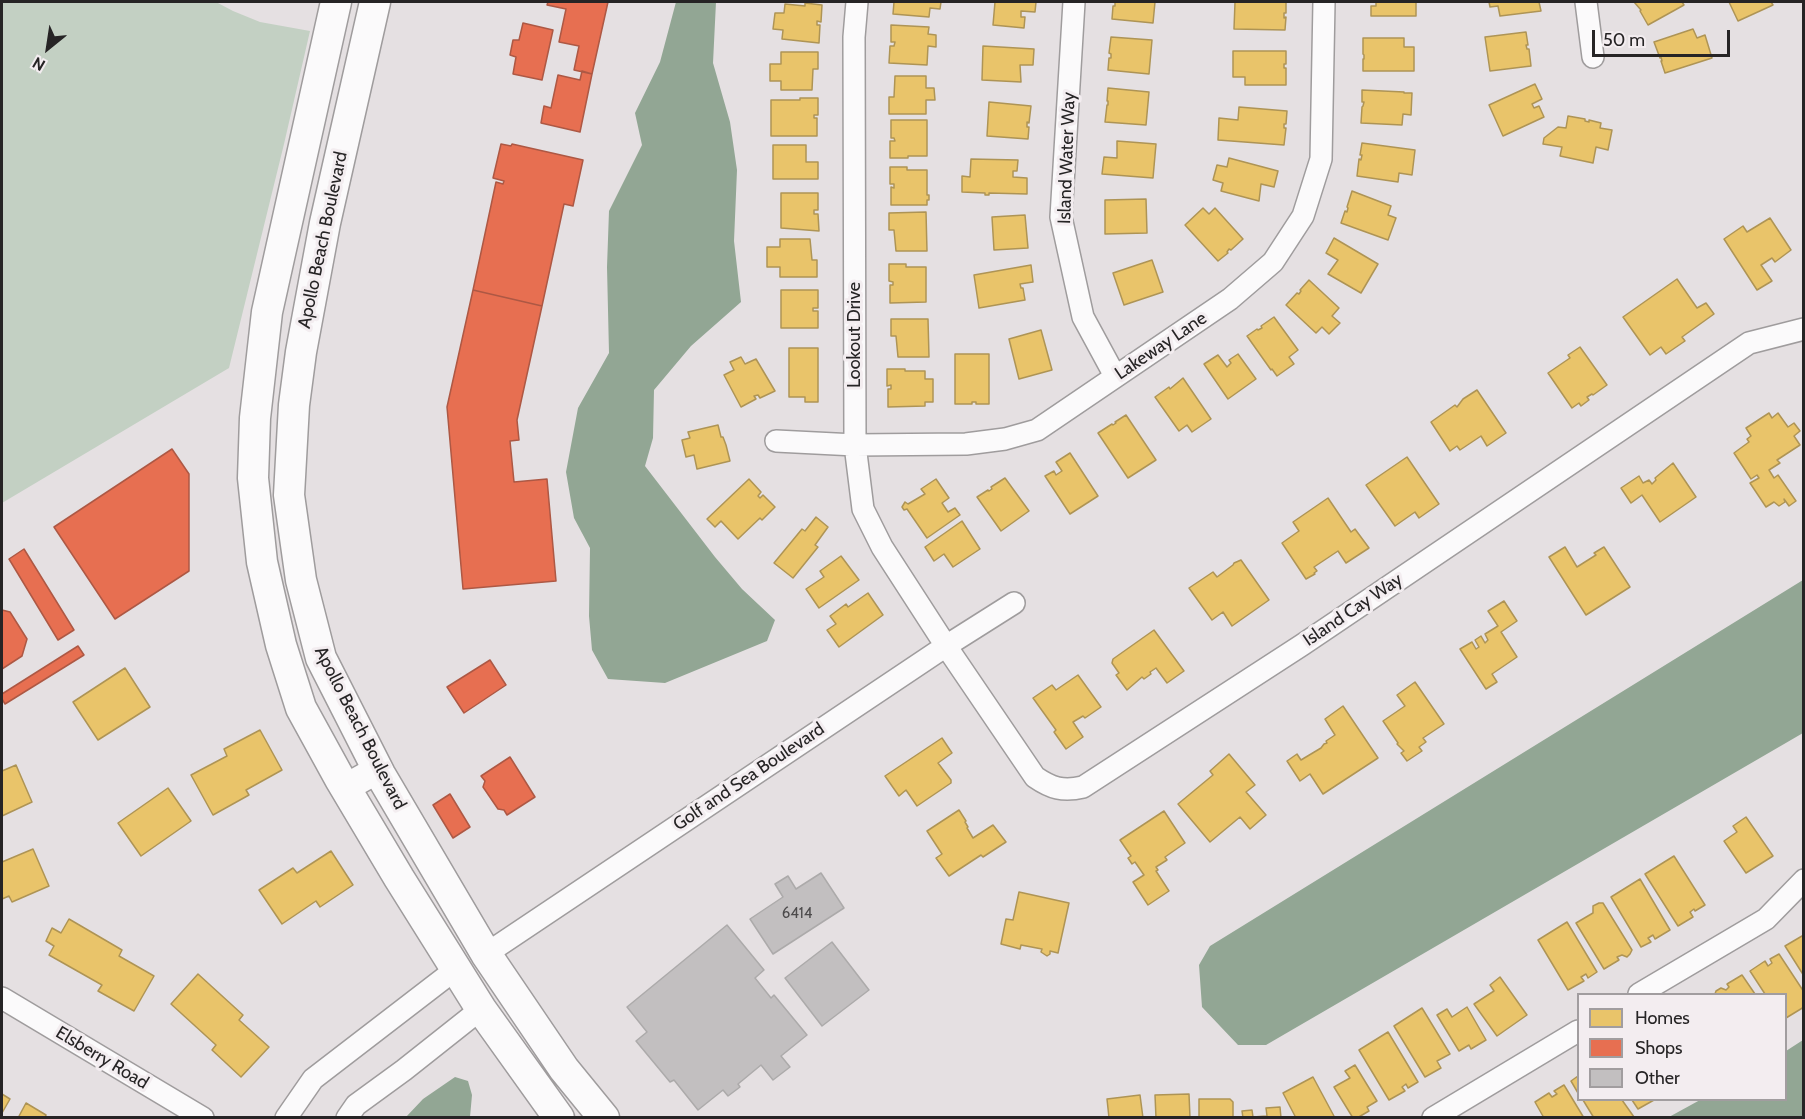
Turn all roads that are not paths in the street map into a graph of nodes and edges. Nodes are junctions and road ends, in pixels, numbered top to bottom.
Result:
1 (336, 2) edge
2 (375, 2) edge
3 (857, 2) edge
4 (1074, 2) edge
5 (1324, 2) edge
6 (1586, 2) edge
7 (1593, 57) dead end
8 (1803, 328) edge
9 (1115, 376) junction
10 (776, 441) dead end
11 (855, 445) junction
12 (1014, 603) dead end
13 (946, 646) junction
14 (377, 770) junction
15 (345, 788) junction
16 (1803, 880) edge
17 (486, 954) junction
18 (456, 969) junction
19 (1641, 993) edge
20 (2, 998) edge
21 (481, 1009) junction
22 (1577, 1031) edge
23 (190, 1114) edge
24 (286, 1118) edge
25 (348, 1118) edge
26 (558, 1118) edge
27 (604, 1118) edge
28 (1433, 1118) edge

1 - 15 main road, Apollo Beach Boulevard
2 - 14 main road, Apollo Beach Boulevard
3 - 11 street, Lookout Drive
4 - 9 street, Island Water Way
5 - 9 street, Lakeway Lane
6 - 7 street
8 - 13 street, Island Cay Way
9 - 11 street, Lakeway Lane
10 - 11 street, Lakeway Lane
11 - 13 street, Lookout Drive
12 - 13 street, Golf and Sea Boulevard
13 - 17 street, Golf and Sea Boulevard
14 - 15 street
14 - 17 main road, Apollo Beach Boulevard
15 - 18 main road, Apollo Beach Boulevard
16 - 19 street
17 - 21 street
17 - 27 main road, Apollo Beach Boulevard
18 - 21 main road, Apollo Beach Boulevard
18 - 24 street
20 - 23 street, Elsberry Road
21 - 25 street
21 - 26 main road, Apollo Beach Boulevard
22 - 28 street

